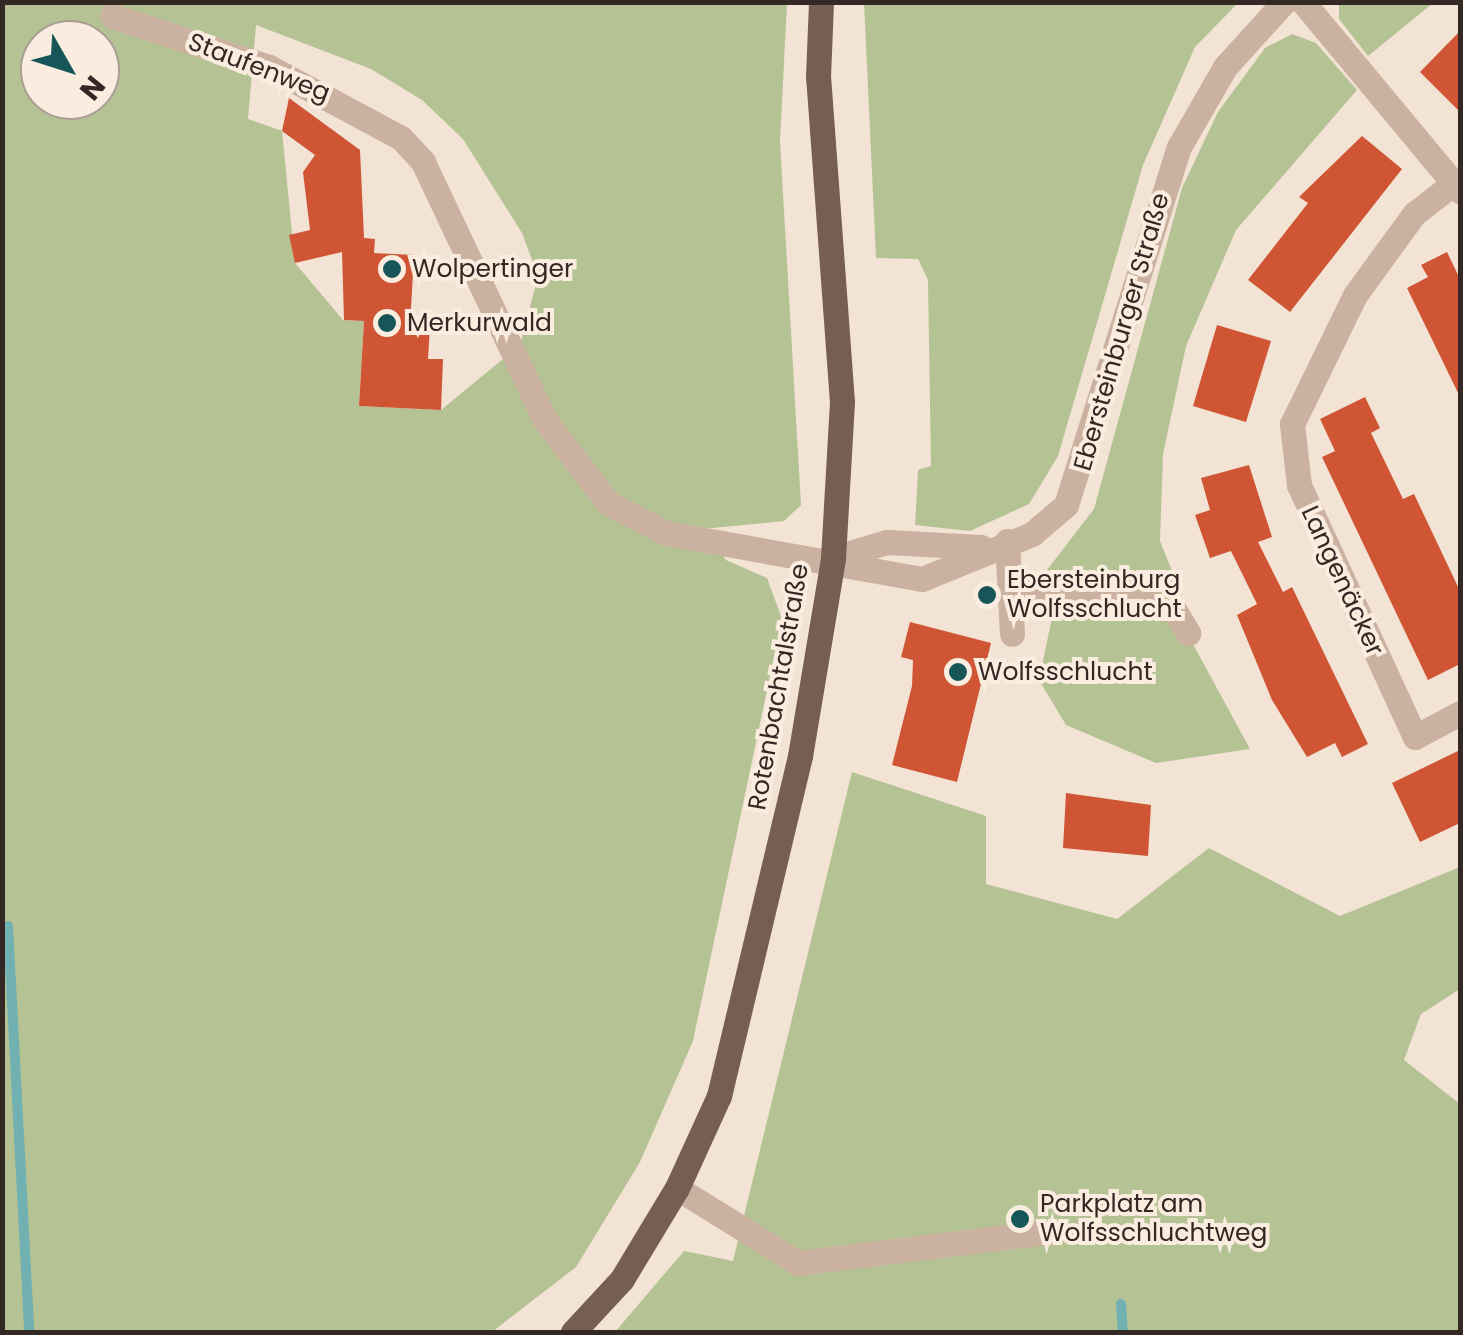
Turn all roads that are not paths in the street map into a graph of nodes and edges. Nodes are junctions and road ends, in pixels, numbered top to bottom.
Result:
1 (822, 2) edge
2 (1284, 2) edge
3 (1303, 2) edge
4 (112, 16) dead end
5 (1458, 186) edge
6 (996, 544) junction
7 (834, 558) junction
8 (1015, 589) junction
9 (1188, 633) dead end
10 (1012, 634) dead end
11 (1460, 713) edge
12 (678, 1188) junction
13 (1055, 1230) dead end
14 (573, 1332) edge

1 - 7 main road, Rotenbachtalstraße
2 - 6 street, Ebersteinburger Straße
3 - 5 street, Langenäcker
4 - 7 street, Staufenweg
5 - 11 street, Langenäcker
6 - 7 street, Ebersteinburger Straße
6 - 7 street, Ebersteinburger Straße
6 - 8 street
7 - 12 main road, Rotenbachtalstraße
8 - 9 street
8 - 10 street
12 - 13 street
12 - 14 main road, Rotenbachtalstraße

